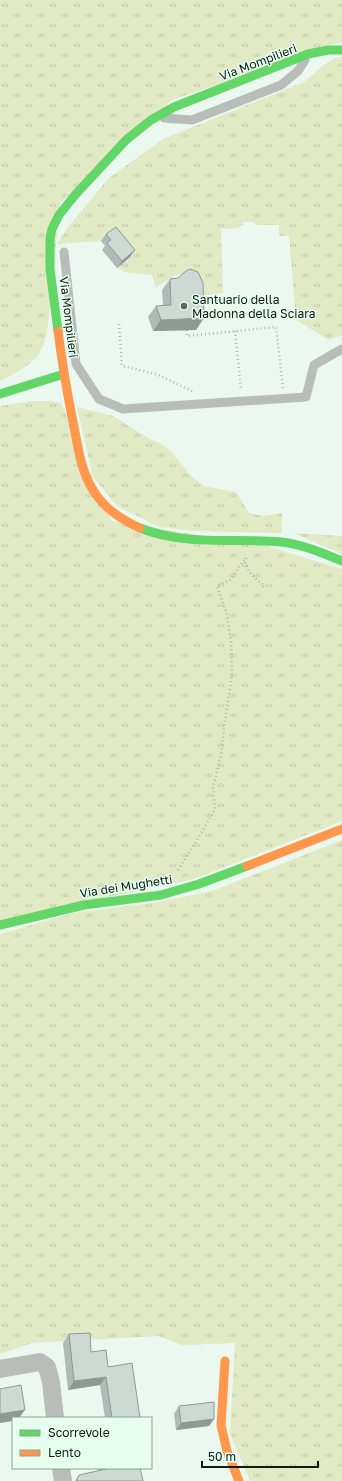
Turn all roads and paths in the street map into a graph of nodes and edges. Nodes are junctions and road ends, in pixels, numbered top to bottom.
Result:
1 (342, 50) edge
2 (308, 54) junction
3 (155, 117) junction
4 (64, 252) dead end
5 (119, 324) dead end
6 (187, 330) edge
7 (235, 331) junction
8 (341, 350) edge
9 (64, 374) junction
10 (0, 394) edge
11 (284, 398) junction
12 (242, 401) junction
13 (214, 403) junction
14 (342, 561) edge
15 (262, 590) dead end
16 (342, 829) edge
17 (161, 895) junction
18 (0, 925) edge
19 (225, 1361) dead end
20 (0, 1369) edge
21 (55, 1417) edge
22 (61, 1469) edge
23 (63, 1481) edge
24 (239, 1481) edge

1 - 2 street, Via Mompilieri
2 - 3 street, Via Mompilieri
2 - 3 lane
3 - 9 street, Via Mompilieri
4 - 13 lane
5 - 13 path
6 - 7 path
7 - 11 path
7 - 12 path
8 - 11 lane
9 - 10 street
9 - 14 street, Via Mompilieri
11 - 12 lane
12 - 13 lane
15 - 17 path
16 - 17 street, Via dei Mughetti
17 - 18 street, Via dei Mughetti
19 - 24 street
20 - 21 street
22 - 23 street

